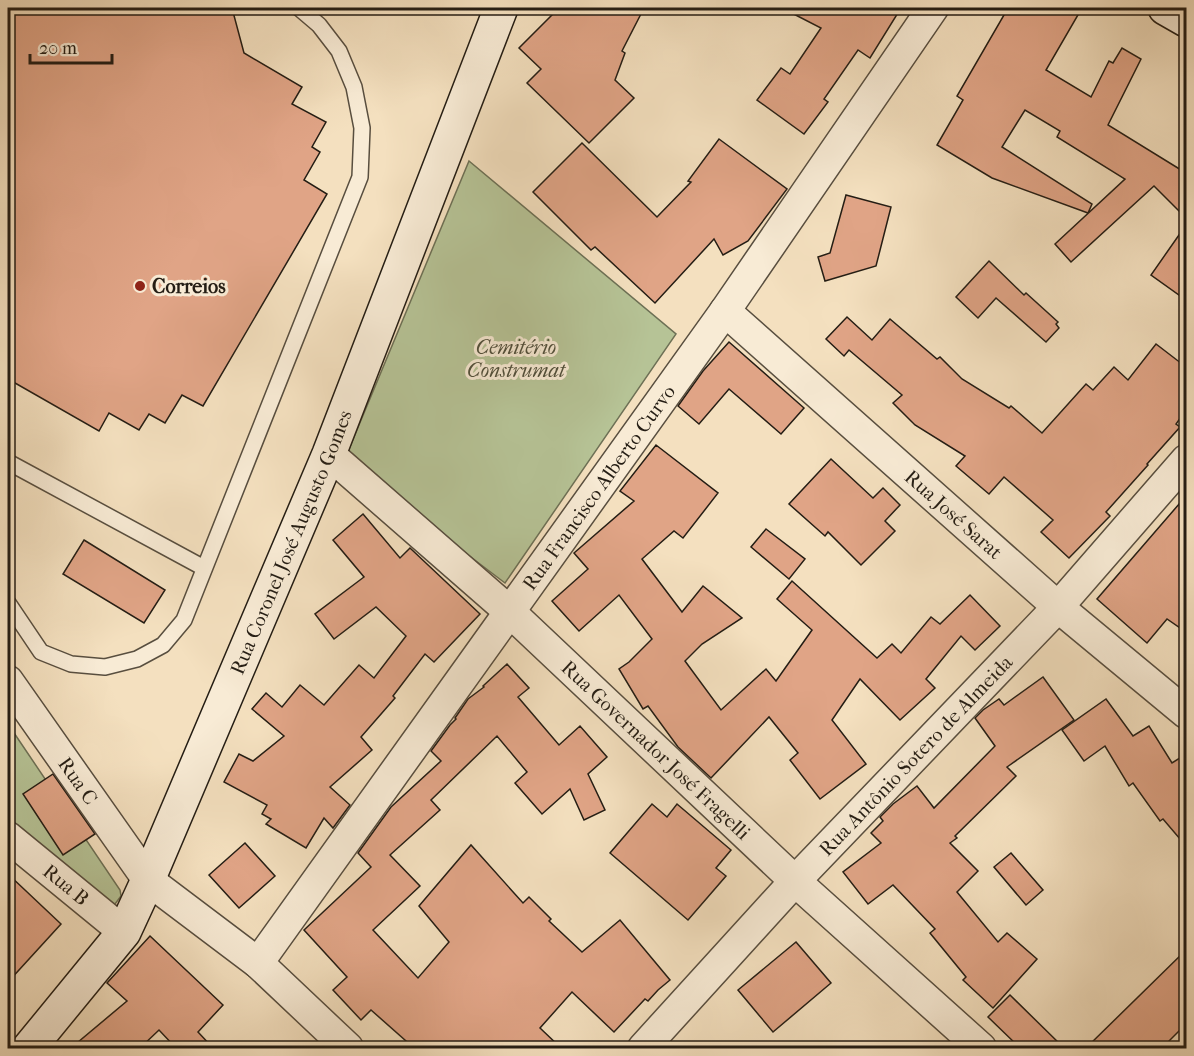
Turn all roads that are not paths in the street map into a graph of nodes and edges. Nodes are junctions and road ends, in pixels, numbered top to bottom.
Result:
1 (300, 8) edge
2 (501, 8) edge
3 (933, 8) edge
4 (1165, 8) edge
5 (1186, 20) edge
6 (725, 311) junction
7 (329, 454) junction
8 (1186, 460) edge
9 (8, 462) edge
10 (204, 568) junction
11 (8, 603) edge
12 (1058, 607) junction
13 (510, 612) junction
14 (8, 681) edge
15 (1186, 712) edge
16 (8, 837) edge
17 (148, 880) junction
18 (795, 881) junction
19 (124, 932) junction
20 (258, 963) junction
21 (29, 1048) edge
22 (348, 1048) edge
23 (643, 1048) edge
24 (981, 1048) edge

1 - 10 lane
2 - 7 street, Rua Coronel José Augusto Gomes
3 - 6 street, Rua Francisco Alberto Curvo
4 - 5 street
6 - 12 street, Rua José Sarat
6 - 13 street, Rua Francisco Alberto Curvo
7 - 13 street, Rua Governador José Fragelli
7 - 17 street, Rua Coronel José Augusto Gomes
8 - 12 street, Rua Antônio Sotero de Almeida
9 - 10 lane
10 - 11 lane
12 - 15 street, Rua José Sarat
12 - 18 street, Rua Antônio Sotero de Almeida
13 - 18 street, Rua Governador José Fragelli
13 - 20 street, Rua Francisco Alberto Curvo
14 - 17 street, Rua C
16 - 19 street, Rua B
17 - 19 street, Rua Coronel José Augusto Gomes
17 - 20 street, Rua C
18 - 23 street, Rua Antônio Sotero de Almeida
18 - 24 street, Rua Governador José Fragelli
19 - 21 street, Rua Coronel José Augusto Gomes
20 - 22 street, Rua C

